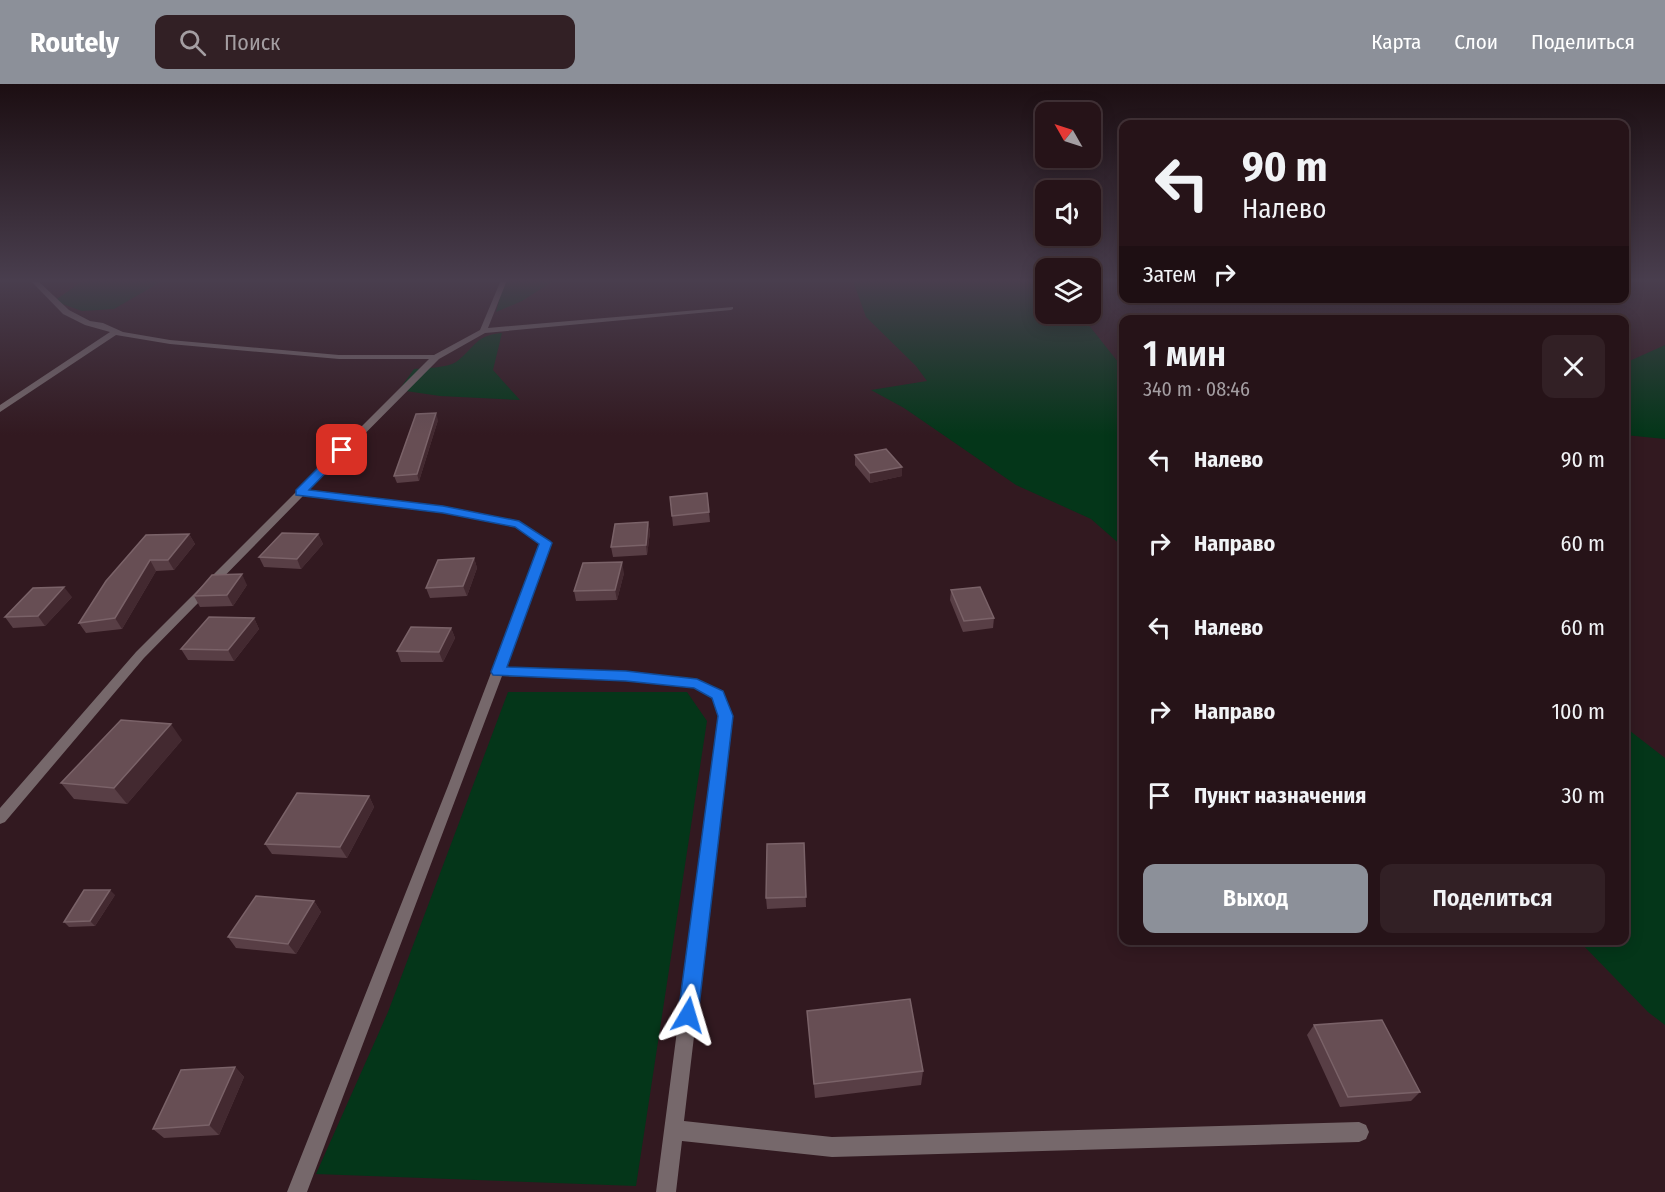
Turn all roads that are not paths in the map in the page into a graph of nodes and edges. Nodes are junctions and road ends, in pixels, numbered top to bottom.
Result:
1 (115, 332) joint
2 (482, 332) edge
3 (436, 357) junction
4 (0, 409) edge
5 (300, 493) junction
6 (498, 672) junction
7 (0, 818) edge
8 (674, 1130) junction
9 (1359, 1132) dead end
10 (297, 1192) edge
11 (666, 1192) edge

1 - 3 street
1 - 4 street
2 - 3 street
3 - 5 street
5 - 6 street
5 - 7 street
6 - 8 street
6 - 10 street
8 - 9 street
8 - 11 street

